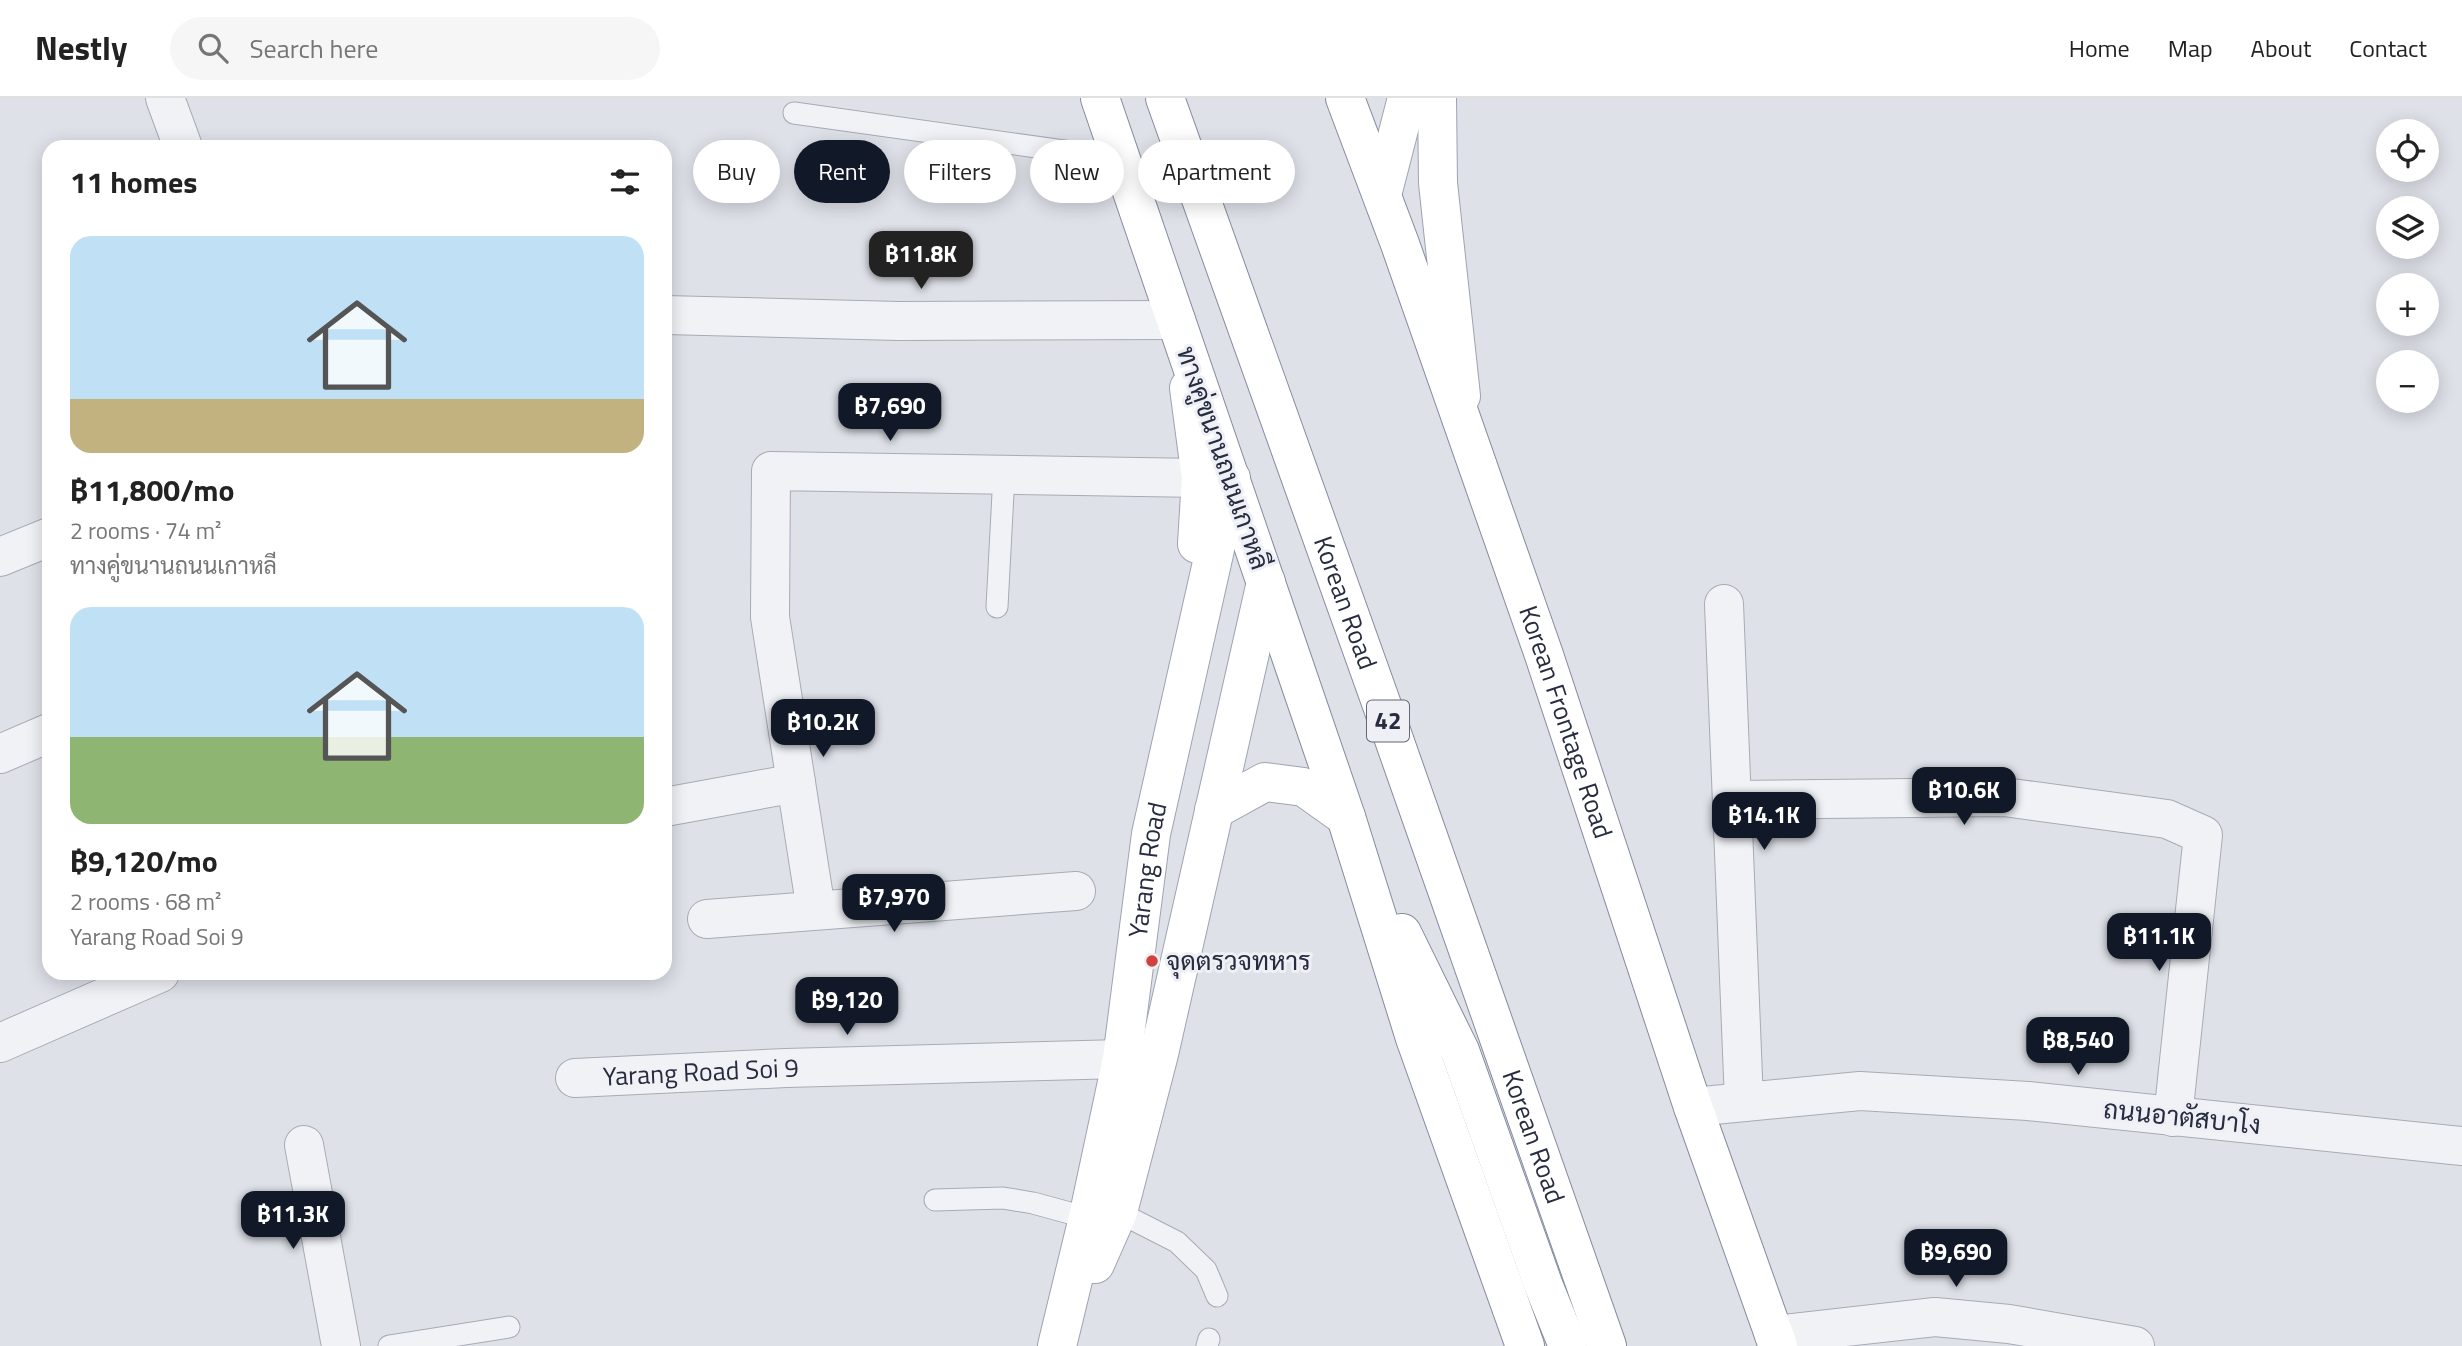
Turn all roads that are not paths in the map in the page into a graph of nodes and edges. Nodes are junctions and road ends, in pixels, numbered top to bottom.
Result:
1 (165, 98) edge
2 (1100, 98) edge
3 (1166, 98) edge
4 (1345, 98) edge
5 (1406, 98) edge
6 (1437, 98) edge
7 (794, 113) dead end
8 (180, 140) edge
9 (1114, 140) edge
10 (1030, 146) edge
11 (1124, 168) edge
12 (1382, 195) junction
13 (672, 315) edge
14 (1176, 320) junction
15 (1465, 428) junction
16 (1004, 474) junction
17 (1216, 478) junction
18 (42, 540) edge
19 (0, 557) edge
20 (1266, 582) junction
21 (1724, 604) dead end
22 (997, 607) dead end
23 (42, 736) edge
24 (0, 754) edge
25 (796, 783) junction
26 (1732, 800) junction
27 (672, 806) edge
28 (1214, 810) junction
29 (1346, 817) junction
30 (1076, 891) dead end
31 (816, 910) junction
32 (707, 919) dead end
33 (144, 980) edge
34 (0, 1043) edge
35 (1122, 1059) junction
36 (575, 1078) dead end
37 (1744, 1102) junction
38 (1693, 1107) junction
39 (2173, 1117) junction
40 (304, 1145) dead end
41 (2462, 1146) edge
42 (935, 1200) dead end
43 (1103, 1215) junction
44 (1217, 1296) dead end
45 (509, 1327) dead end
46 (1776, 1340) edge
47 (341, 1346) edge
48 (389, 1346) edge
49 (1058, 1346) edge
50 (1525, 1346) edge
51 (1568, 1346) edge
52 (1607, 1346) edge
53 (2135, 1346) edge

1 - 8 street
2 - 9 main road, ทางคู่ขนานถนนเกาหลี
3 - 52 main road, Korean Road / 42
4 - 12 main road, Korean Frontage Road
5 - 12 main road
6 - 15 main road
7 - 10 lane
11 - 14 main road, ทางคู่ขนานถนนเกาหลี
12 - 15 main road, Korean Frontage Road
13 - 14 street
14 - 17 main road, ทางคู่ขนานถนนเกาหลี
15 - 38 main road, Korean Frontage Road
16 - 17 street
16 - 22 lane
16 - 25 street
17 - 20 main road, ทางคู่ขนานถนนเกาหลี
17 - 35 main road, Yarang Road
18 - 19 street
20 - 28 main road, Yarang Road
20 - 29 main road, ทางคู่ขนานถนนเกาหลี
21 - 26 street
23 - 24 street
25 - 27 street
25 - 31 street
26 - 37 street
26 - 39 street
28 - 29 main road
28 - 43 main road, Yarang Road
29 - 50 main road
29 - 51 main road
30 - 31 street
31 - 32 street
33 - 34 street
35 - 36 street, Yarang Road Soi 9
35 - 43 main road, Yarang Road
37 - 38 street, ถนนอาตัสบาโง
37 - 39 street, ถนนอาตัสบาโง
38 - 46 main road, Korean Frontage Road
39 - 41 street, ถนนอาตัสบาโง
40 - 47 street
42 - 43 lane
43 - 44 lane
43 - 49 main road, Yarang Road
45 - 48 lane
46 - 53 street

